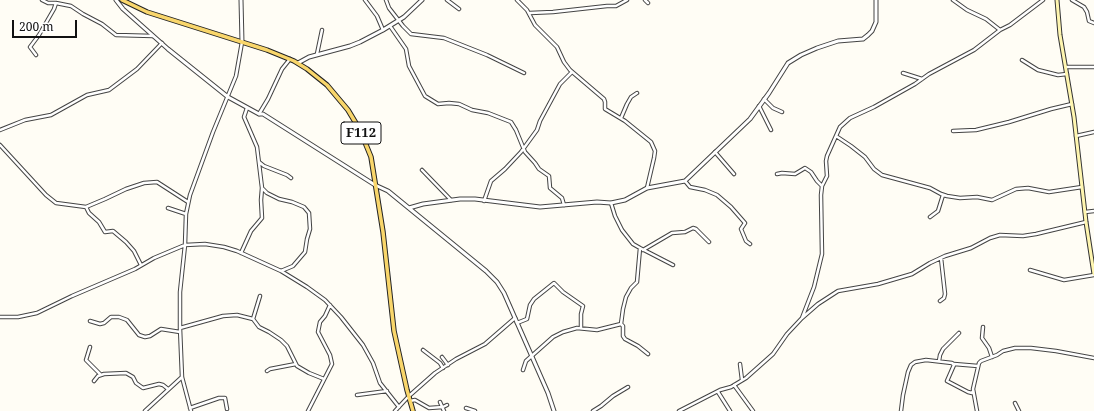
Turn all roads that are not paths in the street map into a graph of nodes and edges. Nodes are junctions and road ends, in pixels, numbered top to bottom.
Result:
1 (42, 0) edge
2 (116, 0) edge
3 (122, 0) edge
4 (241, 0) edge
5 (364, 0) edge
6 (386, 0) edge
7 (422, 0) edge
8 (447, 0) edge
9 (517, 0) edge
10 (627, 0) edge
11 (645, 0) edge
12 (876, 0) edge
13 (953, 0) edge
14 (1043, 0) edge
15 (1057, 0) edge
16 (1072, 0) edge
17 (648, 2) dead end
18 (56, 3) junction
19 (459, 9) dead end
20 (529, 13) junction
21 (399, 20) junction
22 (1094, 23) edge
23 (390, 26) junction
24 (322, 30) dead end
25 (383, 30) junction
26 (1000, 30) junction
27 (154, 36) junction
28 (242, 42) junction
29 (162, 44) junction
30 (317, 54) junction
31 (36, 55) dead end
32 (290, 59) junction
33 (1022, 60) dead end
34 (298, 63) junction
35 (1066, 67) junction
36 (1094, 67) edge
37 (572, 72) junction
38 (524, 73) dead end
39 (904, 73) dead end
40 (1067, 74) junction
41 (922, 79) junction
42 (637, 93) dead end
43 (228, 97) junction
44 (764, 100) junction
45 (1072, 104) junction
46 (759, 106) junction
47 (247, 108) junction
48 (782, 112) dead end
49 (259, 114) junction
50 (621, 118) junction
51 (0, 130) edge
52 (771, 130) dead end
53 (953, 131) dead end
54 (1094, 132) edge
55 (836, 136) junction
56 (1076, 136) junction
57 (0, 145) edge
58 (524, 149) junction
59 (715, 152) junction
60 (259, 162) junction
61 (422, 170) dead end
62 (734, 174) dead end
63 (777, 174) dead end
64 (291, 178) dead end
65 (685, 181) junction
66 (375, 185) junction
67 (822, 186) junction
68 (1082, 187) junction
69 (262, 188) junction
70 (647, 188) junction
71 (943, 195) junction
72 (451, 200) junction
73 (484, 201) junction
74 (188, 202) junction
75 (611, 203) junction
76 (564, 205) junction
77 (86, 207) junction
78 (168, 208) dead end
79 (409, 208) junction
80 (1094, 210) edge
81 (1085, 212) junction
82 (186, 214) junction
83 (930, 217) dead end
84 (1086, 222) junction
85 (709, 242) dead end
86 (750, 244) dead end
87 (184, 245) junction
88 (641, 249) junction
89 (1093, 251) edge
90 (241, 253) junction
91 (941, 258) junction
92 (141, 265) junction
93 (673, 265) dead end
94 (1030, 270) dead end
95 (281, 271) junction
96 (1094, 274) edge
97 (260, 296) dead end
98 (940, 302) dead end
99 (330, 305) junction
100 (809, 312) junction
101 (804, 313) junction
102 (0, 317) edge
103 (515, 318) junction
104 (802, 318) junction
105 (253, 319) junction
106 (90, 321) dead end
107 (517, 323) junction
108 (621, 324) junction
109 (983, 327) dead end
110 (180, 328) junction
111 (581, 328) junction
112 (180, 332) junction
113 (959, 333) dead end
114 (90, 347) dead end
115 (423, 350) dead end
116 (648, 354) dead end
117 (442, 357) dead end
118 (532, 357) junction
119 (992, 357) junction
120 (1094, 358) edge
121 (939, 361) junction
122 (296, 364) junction
123 (740, 364) dead end
124 (954, 364) junction
125 (448, 365) junction
126 (978, 366) junction
127 (443, 368) junction
128 (524, 370) dead end
129 (267, 372) dead end
130 (101, 375) junction
131 (182, 377) junction
132 (324, 379) junction
133 (94, 380) dead end
134 (742, 380) junction
135 (734, 385) junction
136 (628, 387) dead end
137 (168, 389) junction
138 (973, 389) junction
139 (387, 391) junction
140 (718, 392) junction
141 (357, 395) dead end
142 (409, 396) junction
143 (410, 401) junction
144 (440, 402) dead end
145 (1015, 403) dead end
146 (447, 405) dead end
147 (399, 407) junction
148 (443, 407) junction
149 (466, 408) dead end
150 (227, 409) dead end
151 (190, 410) edge
152 (145, 411) edge
153 (308, 411) edge
154 (395, 411) edge
155 (413, 411) edge
156 (444, 411) edge
157 (475, 411) edge
158 (554, 411) edge
159 (593, 411) edge
160 (679, 411) edge
161 (730, 411) edge
162 (753, 411) edge
163 (901, 411) edge
164 (977, 411) edge
165 (1018, 411) edge

1 - 18 street
2 - 27 street
3 - 28 main road, F112
4 - 28 street
5 - 25 street
6 - 21 street
7 - 21 street
8 - 19 street
9 - 20 street
10 - 20 street
11 - 17 street
12 - 44 street
13 - 26 street
14 - 26 street
15 - 35 main road
16 - 22 street
18 - 27 street
18 - 31 street
20 - 37 street
21 - 23 street
21 - 38 street
23 - 25 street
23 - 58 street
24 - 30 street
25 - 30 street
26 - 41 street
27 - 29 street
28 - 32 main road, F112
28 - 43 street
29 - 43 street
29 - 51 street
30 - 34 street
32 - 34 main road, F112
32 - 49 street
33 - 40 street
34 - 66 main road, F112
35 - 36 street
35 - 40 main road
37 - 50 street
37 - 58 street
39 - 41 street
40 - 45 main road
41 - 55 street
42 - 50 street
43 - 47 street
43 - 74 street
44 - 46 street
44 - 48 street
45 - 53 street
45 - 56 main road
46 - 52 street
46 - 59 street
47 - 49 street
47 - 60 street
49 - 66 street
50 - 70 street
54 - 56 street
55 - 67 street
55 - 71 street
56 - 68 main road
57 - 77 street
58 - 73 street
58 - 76 street
59 - 62 street
59 - 65 street
60 - 64 street
60 - 69 street
61 - 72 street
63 - 67 street
65 - 70 street
65 - 86 street
66 - 79 street
66 - 142 main road, F112
67 - 101 street
68 - 71 street
68 - 81 main road
69 - 90 street
69 - 95 street
70 - 75 street
71 - 83 street
72 - 73 street
72 - 79 street
73 - 76 street
74 - 77 street
74 - 82 street
75 - 76 street
75 - 88 street
77 - 92 street
78 - 82 street
79 - 103 street
80 - 81 street
81 - 84 main road
82 - 87 street
84 - 89 main road
84 - 91 street
85 - 88 street
87 - 90 street
87 - 92 street
87 - 110 street
88 - 93 street
88 - 108 street
89 - 96 main road
90 - 95 street
91 - 98 street
91 - 100 street
92 - 102 street
94 - 96 street
95 - 99 street
97 - 105 street
99 - 132 street
99 - 139 street
100 - 101 street
100 - 104 street
101 - 104 street
103 - 107 street
103 - 125 street
104 - 134 street
105 - 110 street
105 - 122 street
106 - 112 street
107 - 111 street
107 - 118 street
108 - 111 street
108 - 116 street
109 - 119 street
110 - 112 street
111 - 118 street
112 - 131 street
113 - 121 street
114 - 130 street
115 - 127 street
117 - 125 street
118 - 128 street
118 - 158 street
119 - 120 street
119 - 126 street
121 - 124 street
121 - 163 street
122 - 129 street
122 - 132 street
123 - 134 street
124 - 126 street
124 - 138 street
125 - 127 street
126 - 138 street
127 - 142 street
130 - 133 street
130 - 137 street
131 - 137 street
131 - 151 street
132 - 153 street
134 - 135 street
135 - 140 street
135 - 162 street
136 - 159 street
137 - 152 street
138 - 164 street
139 - 141 street
139 - 147 street
140 - 160 street
140 - 161 street
142 - 143 main road, F112
142 - 147 street
143 - 148 street
143 - 155 main road, F112
144 - 148 street
145 - 165 street
146 - 148 street
147 - 154 street
148 - 156 street
149 - 157 street
150 - 151 street

